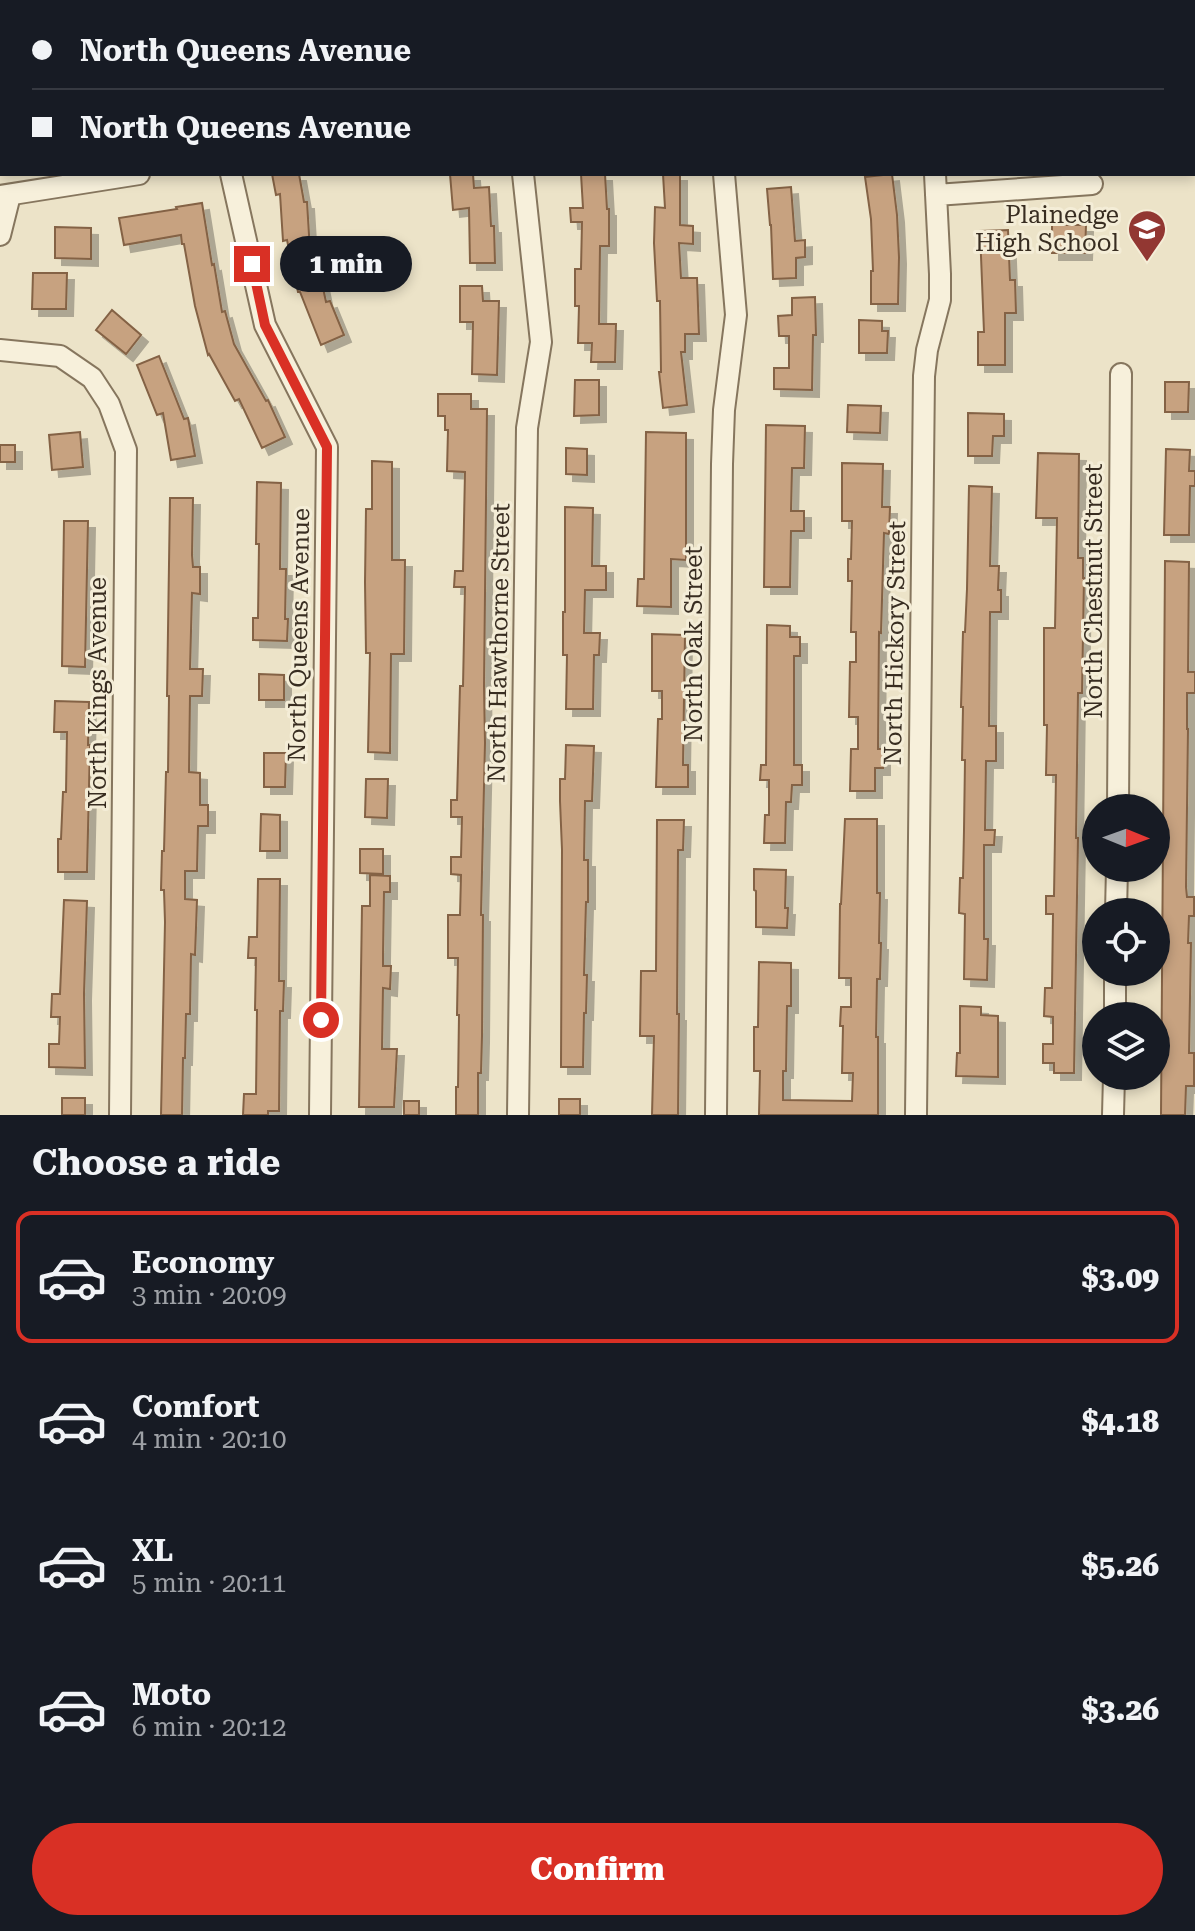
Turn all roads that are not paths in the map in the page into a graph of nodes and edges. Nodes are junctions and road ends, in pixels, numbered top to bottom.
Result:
1 (127, 176) edge
2 (231, 176) edge
3 (523, 176) edge
4 (724, 176) edge
5 (935, 176) edge
6 (1092, 184) dead end
7 (936, 195) junction
8 (5, 196) edge
9 (0, 235) edge
10 (0, 350) edge
11 (1121, 374) dead end
12 (1118, 794) edge
13 (1114, 1090) edge
14 (120, 1115) edge
15 (320, 1115) edge
16 (518, 1115) edge
17 (716, 1115) edge
18 (916, 1115) edge
19 (1113, 1115) edge

1 - 8 street
2 - 15 street, North Queens Avenue
3 - 16 street, North Hawthorne Street
4 - 17 street, North Oak Street
5 - 7 street, North Hickory Street
6 - 7 street
7 - 18 street, North Hickory Street
8 - 9 street
10 - 14 street, North Kings Avenue
11 - 12 street, North Chestnut Street
13 - 19 street

